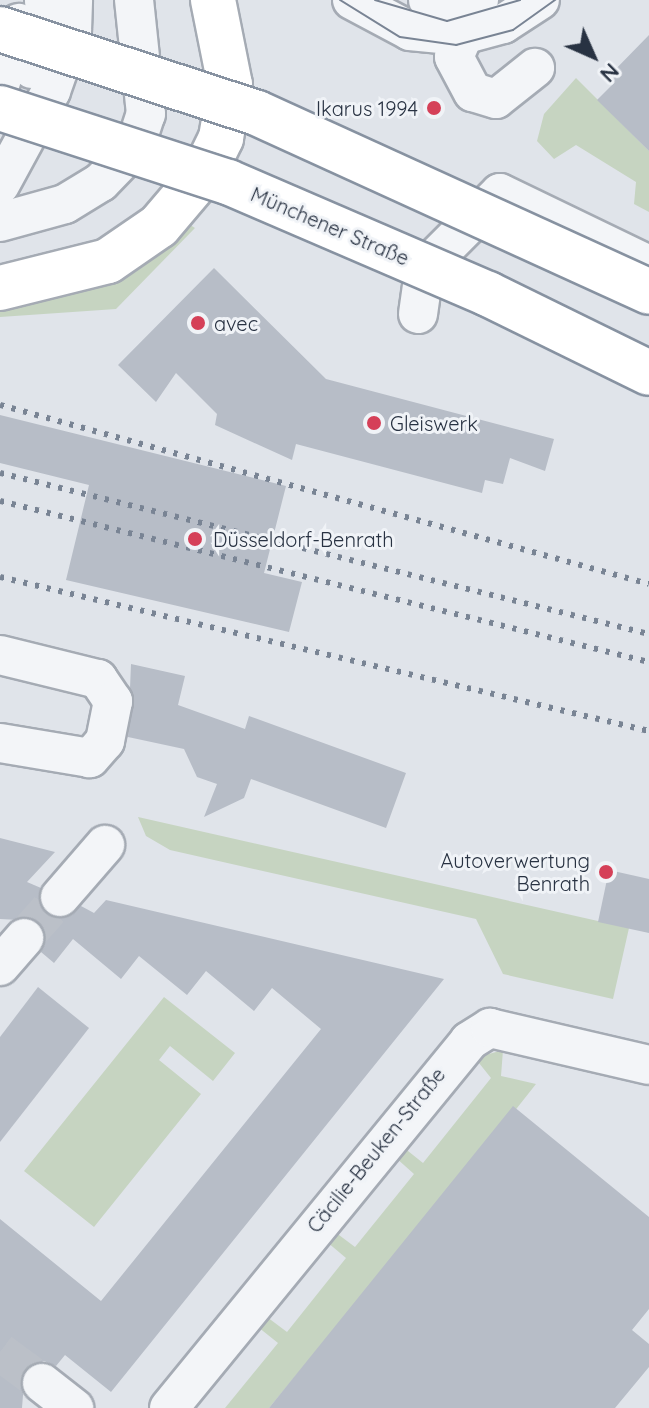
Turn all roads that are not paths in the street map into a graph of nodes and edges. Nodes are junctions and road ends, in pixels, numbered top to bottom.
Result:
1 (21, 0) edge
2 (44, 0) edge
3 (73, 0) edge
4 (134, 0) edge
5 (213, 0) edge
6 (352, 0) edge
7 (428, 0) edge
8 (470, 0) edge
9 (479, 0) edge
10 (540, 0) edge
11 (0, 29) edge
12 (459, 36) junction
13 (535, 68) dead end
14 (0, 85) edge
15 (0, 108) edge
16 (0, 141) edge
17 (0, 185) edge
18 (0, 222) edge
19 (649, 265) edge
20 (0, 288) edge
21 (649, 292) edge
22 (418, 314) dead end
23 (649, 373) edge
24 (0, 655) edge
25 (0, 743) edge
26 (105, 845) dead end
27 (60, 897) tunnel mouth
28 (649, 1065) edge
29 (42, 1383) tunnel mouth
30 (74, 1408) edge
31 (169, 1408) edge

1 - 14 street
2 - 16 street
3 - 17 street
4 - 18 street
5 - 20 highway
6 - 12 street
7 - 8 street
9 - 12 street
10 - 12 street
11 - 21 highway, bridge
12 - 13 street
15 - 23 highway, Münchener Straße, bridge
19 - 22 street
24 - 25 street
26 - 27 street
28 - 31 street, Cäcilie-Beuken-Straße
29 - 30 street

